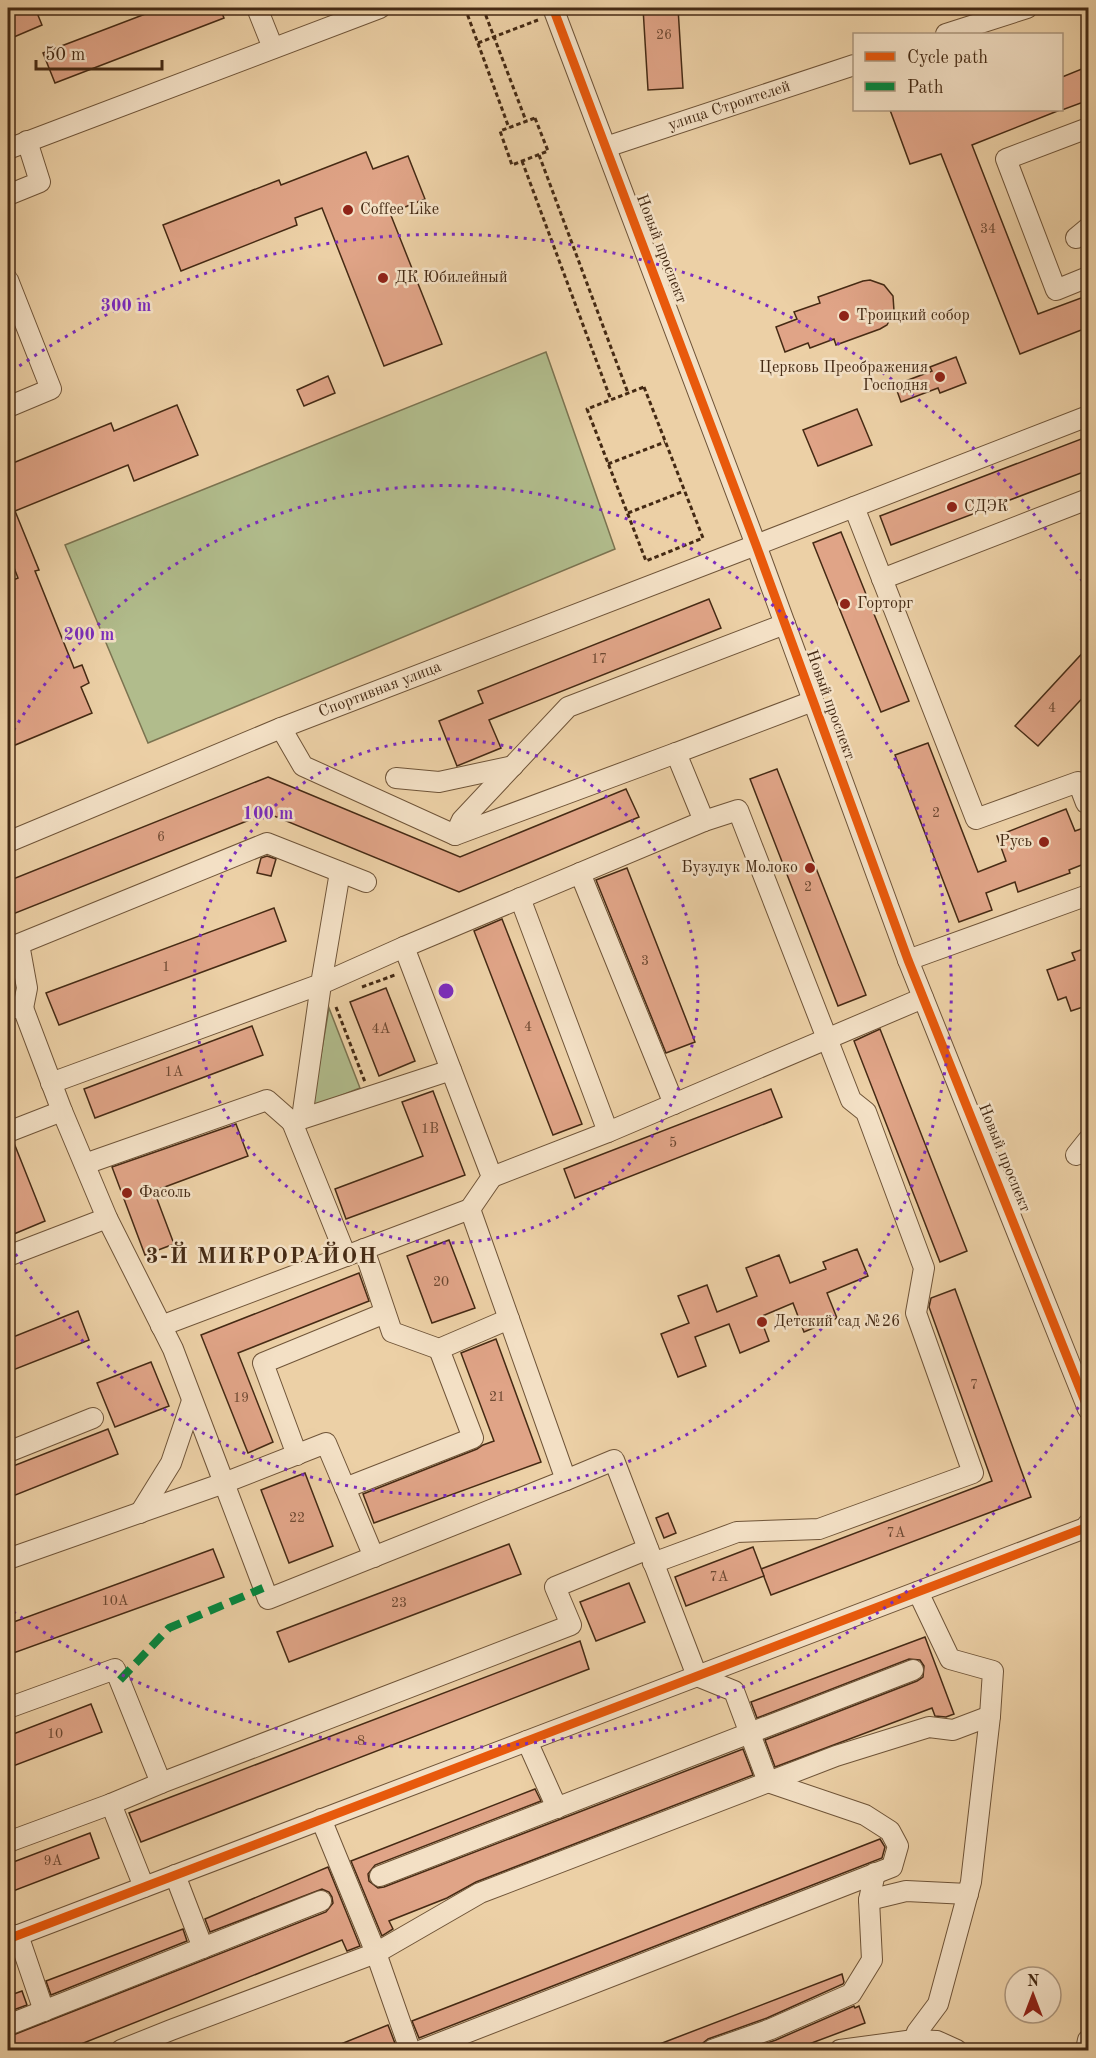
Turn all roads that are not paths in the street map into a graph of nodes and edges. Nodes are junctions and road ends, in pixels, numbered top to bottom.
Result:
1 (258, 8) edge
2 (380, 8) edge
3 (1027, 8) edge
4 (554, 10) edge
5 (949, 33) edge
6 (273, 48) junction
7 (853, 66) edge
8 (1089, 128) edge
9 (27, 141) junction
10 (606, 147) junction
11 (8, 149) edge
12 (8, 195) edge
13 (1089, 277) edge
14 (8, 280) edge
15 (8, 407) edge
16 (1089, 416) edge
17 (1089, 499) edge
18 (854, 507) junction
19 (756, 545) junction
20 (882, 579) junction
21 (785, 624) junction
22 (813, 701) junction
23 (280, 728) junction
24 (676, 753) junction
25 (513, 766) junction
26 (396, 778) dead end
27 (1089, 802) edge
28 (704, 821) junction
29 (455, 836) junction
30 (8, 842) edge
31 (340, 872) junction
32 (580, 873) junction
33 (366, 882) dead end
34 (1089, 895) edge
35 (520, 898) junction
36 (404, 947) junction
37 (908, 960) junction
38 (321, 984) junction
39 (923, 998) junction
40 (15, 1008) edge
41 (828, 1038) junction
42 (452, 1070) junction
43 (51, 1083) junction
44 (674, 1104) junction
45 (62, 1112) junction
46 (297, 1120) junction
47 (8, 1132) edge
48 (608, 1132) junction
49 (1089, 1140) edge
50 (1076, 1155) dead end
51 (85, 1164) junction
52 (492, 1177) junction
53 (470, 1209) junction
54 (107, 1218) junction
55 (364, 1249) junction
56 (8, 1256) edge
57 (346, 1256) junction
58 (386, 1313) junction
59 (508, 1319) junction
60 (161, 1326) junction
61 (439, 1349) junction
62 (192, 1401) junction
63 (1089, 1409) edge
64 (93, 1418) dead end
65 (8, 1452) edge
66 (297, 1455) junction
67 (566, 1480) junction
68 (224, 1483) junction
69 (345, 1488) junction
70 (140, 1513) junction
71 (1089, 1524) edge
72 (651, 1556) junction
73 (374, 1557) junction
74 (8, 1559) edge
75 (918, 1592) junction
76 (913, 1670) dead end
77 (697, 1676) junction
78 (8, 1708) edge
79 (990, 1716) junction
80 (750, 1734) junction
81 (527, 1741) junction
82 (768, 1782) junction
83 (161, 1783) junction
84 (111, 1804) junction
85 (557, 1808) junction
86 (321, 1820) junction
87 (8, 1842) edge
88 (875, 1873) junction
89 (175, 1875) junction
90 (381, 1876) dead end
91 (144, 1887) junction
92 (968, 1894) junction
93 (869, 1900) junction
94 (321, 1901) dead end
95 (13, 1937) edge
96 (203, 1948) junction
97 (376, 1953) junction
98 (44, 2011) junction
99 (8, 2025) edge
100 (1089, 2040) edge
101 (912, 2045) edge
102 (122, 2050) edge
103 (410, 2050) edge
104 (422, 2050) edge
105 (712, 2050) edge
106 (840, 2050) edge
107 (957, 2050) edge
108 (1086, 2050) edge

1 - 6 street
2 - 6 street
3 - 5 street
4 - 10 street, Новый проспект
6 - 9 street
7 - 10 street, улица Строителей
8 - 13 street
9 - 11 street
9 - 12 street
10 - 19 street, Новый проспект
14 - 15 street
16 - 18 street, Спортивная улица
17 - 20 street
18 - 19 street, Спортивная улица
18 - 20 street
19 - 21 street, Новый проспект
19 - 23 street, Спортивная улица
20 - 27 street
21 - 22 street, Новый проспект
21 - 25 street
22 - 24 street
22 - 37 street, Новый проспект
23 - 29 street
23 - 30 street, Спортивная улица
24 - 28 street
24 - 29 street
25 - 26 street
25 - 29 street
28 - 32 street
28 - 41 street
31 - 33 street
31 - 38 street
31 - 40 street
32 - 35 street
32 - 44 street
34 - 37 street
35 - 36 street
35 - 48 street
36 - 38 street
36 - 42 street
37 - 39 street, Новый проспект
38 - 43 street
38 - 46 street
39 - 41 street
39 - 63 street, Новый проспект
40 - 43 street
41 - 44 street
41 - 72 street
42 - 46 street
42 - 52 street
43 - 45 street
44 - 48 street
45 - 47 street
45 - 51 street
46 - 51 street
46 - 57 street
48 - 52 street
49 - 50 street
51 - 54 street
52 - 53 street
53 - 55 street
53 - 59 street
54 - 56 street
54 - 60 street
55 - 57 street
55 - 58 street
57 - 60 street
58 - 61 street
58 - 66 street
59 - 61 street
59 - 67 street
60 - 62 street
61 - 69 street
62 - 68 street
62 - 70 street
64 - 65 street
66 - 68 street
66 - 69 street
67 - 72 street
67 - 73 street
68 - 70 street
68 - 73 street
69 - 73 street
70 - 74 street
71 - 75 street
72 - 77 street
72 - 83 street
75 - 77 street
75 - 79 street
76 - 80 street
77 - 80 street
77 - 81 street
78 - 83 street
79 - 82 street
79 - 92 street
80 - 82 street
80 - 85 street
81 - 85 street
81 - 86 street
82 - 88 street
82 - 97 street
83 - 84 street
84 - 87 street
84 - 91 street
85 - 90 street
86 - 89 street
86 - 97 street
88 - 93 street
88 - 104 street
89 - 91 street
89 - 96 street
91 - 95 street
92 - 93 street
92 - 101 street
93 - 105 street
94 - 96 street
95 - 98 street
96 - 98 street
97 - 102 street
97 - 103 street
98 - 99 street
100 - 108 street
101 - 106 street
101 - 107 street

